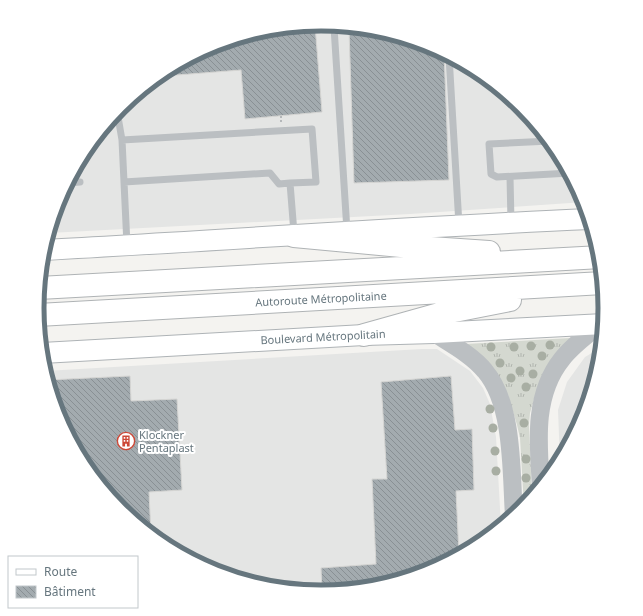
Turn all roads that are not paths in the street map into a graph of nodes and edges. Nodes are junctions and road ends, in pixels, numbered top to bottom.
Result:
1 (334, 32) edge
2 (449, 63) edge
3 (118, 120) edge
4 (122, 140) junction
5 (543, 141) edge
6 (563, 173) edge
7 (510, 177) junction
8 (74, 182) edge
9 (80, 182) dead end
10 (124, 182) junction
11 (290, 184) junction
12 (584, 219) edge
13 (511, 222) junction
14 (459, 225) junction
15 (346, 232) junction
16 (294, 236) junction
17 (127, 245) junction
18 (51, 250) edge
19 (590, 258) edge
20 (595, 284) edge
21 (45, 288) edge
22 (44, 315) edge
23 (598, 324) edge
24 (598, 327) edge
25 (434, 333) junction
26 (364, 334) junction
27 (48, 353) edge
28 (541, 477) edge
29 (513, 507) edge

1 - 15 lane
2 - 14 lane
3 - 4 lane
4 - 10 lane
4 - 11 lane
5 - 7 lane
6 - 7 lane
7 - 13 lane
8 - 9 lane
10 - 11 lane
10 - 17 lane
11 - 16 lane
12 - 13 main road
13 - 14 main road
14 - 15 main road
15 - 16 main road
16 - 17 main road
16 - 19 highway
17 - 18 main road
19 - 21 highway
20 - 22 highway, Autoroute Métropolitaine
20 - 26 highway
23 - 25 main road, Boulevard Métropolitain
24 - 28 street
25 - 26 main road, Boulevard Métropolitain
25 - 29 street
26 - 27 main road, Boulevard Métropolitain

